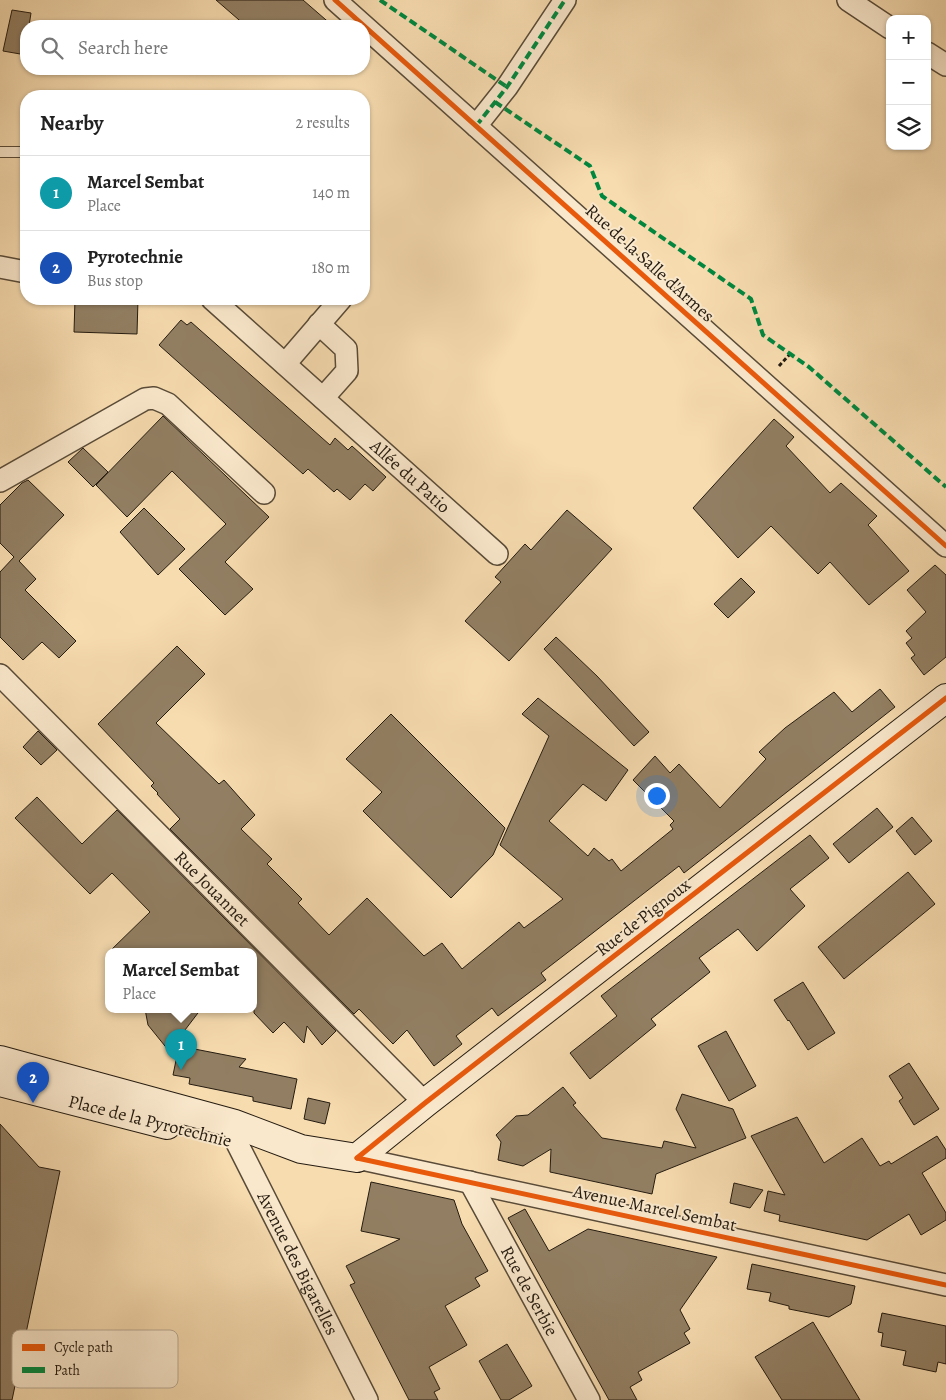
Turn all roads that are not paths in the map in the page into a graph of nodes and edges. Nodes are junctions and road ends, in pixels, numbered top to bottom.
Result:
1 (336, 0) edge
2 (565, 0) edge
3 (848, 0) edge
4 (358, 20) edge
5 (886, 25) edge
6 (370, 31) edge
7 (931, 56) edge
8 (946, 66) edge
9 (476, 126) junction
10 (0, 152) edge
11 (20, 152) edge
12 (0, 267) edge
13 (20, 271) edge
14 (219, 305) edge
15 (336, 305) edge
16 (319, 324) junction
17 (284, 364) junction
18 (323, 398) junction
19 (0, 481) edge
20 (264, 493) dead end
21 (946, 546) edge
22 (497, 554) dead end
23 (0, 675) edge
24 (946, 698) edge
25 (0, 1060) edge
26 (0, 1082) edge
27 (425, 1103) junction
28 (236, 1134) junction
29 (357, 1158) junction
30 (470, 1182) junction
31 (946, 1285) edge
32 (367, 1400) edge
33 (589, 1400) edge

1 - 4 street, Rue de la Salle d'Armes
2 - 9 street
3 - 5 street
6 - 9 street, Rue de la Salle d'Armes
7 - 8 street
9 - 21 street, Rue de la Salle d'Armes
10 - 11 lane
12 - 13 street
14 - 17 street, Allée du Patio
15 - 16 street
16 - 17 street
16 - 18 street
17 - 18 street, Allée du Patio
18 - 22 street, Allée du Patio
19 - 20 street
23 - 27 street, Rue Jouannet
24 - 27 main road, Rue de Pignoux
25 - 28 main road, Place de la Pyrotechnie
26 - 28 main road, Place de la Pyrotechnie
27 - 29 main road, Rue de Pignoux
28 - 29 main road, Avenue Marcel Sembat
28 - 32 street, Avenue des Bigarelles
29 - 30 street, Avenue Marcel Sembat
30 - 31 street, Avenue Marcel Sembat
30 - 33 street, Rue de Serbie

